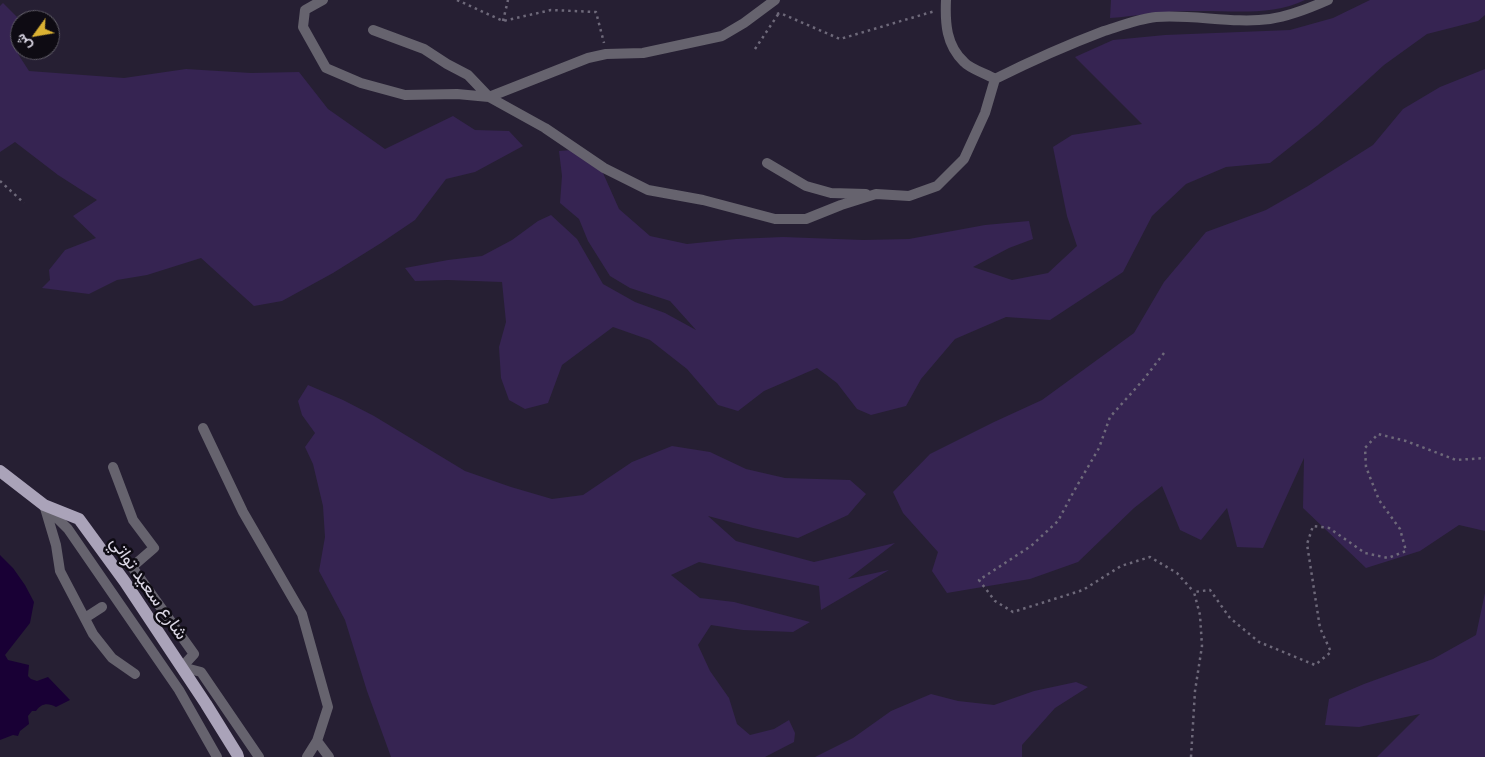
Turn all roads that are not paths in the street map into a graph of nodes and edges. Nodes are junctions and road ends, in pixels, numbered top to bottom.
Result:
1 (323, 0) edge
2 (774, 0) edge
3 (1328, 0) edge
4 (945, 4) edge
5 (373, 30) dead end
6 (995, 79) junction
7 (488, 97) junction
8 (766, 163) dead end
9 (876, 194) junction
10 (203, 428) dead end
11 (113, 467) dead end
12 (0, 471) edge
13 (44, 505) junction
14 (102, 608) dead end
15 (85, 618) junction
16 (182, 667) junction
17 (135, 674) dead end
18 (316, 741) junction
19 (217, 757) edge
20 (238, 757) edge
21 (259, 757) edge
22 (308, 757) edge
23 (329, 757) edge

1 - 7 street
2 - 7 street
3 - 6 street
4 - 6 street
5 - 7 street
6 - 9 street
7 - 9 street
8 - 9 street
10 - 18 street
11 - 16 street
12 - 13 main road, شارع سعيد تواتي
13 - 15 street
13 - 16 main road, شارع سعيد تواتي
13 - 19 street
14 - 15 street
15 - 17 street
16 - 20 main road, شارع سعيد تواتي
16 - 21 street
18 - 22 street
18 - 23 street

